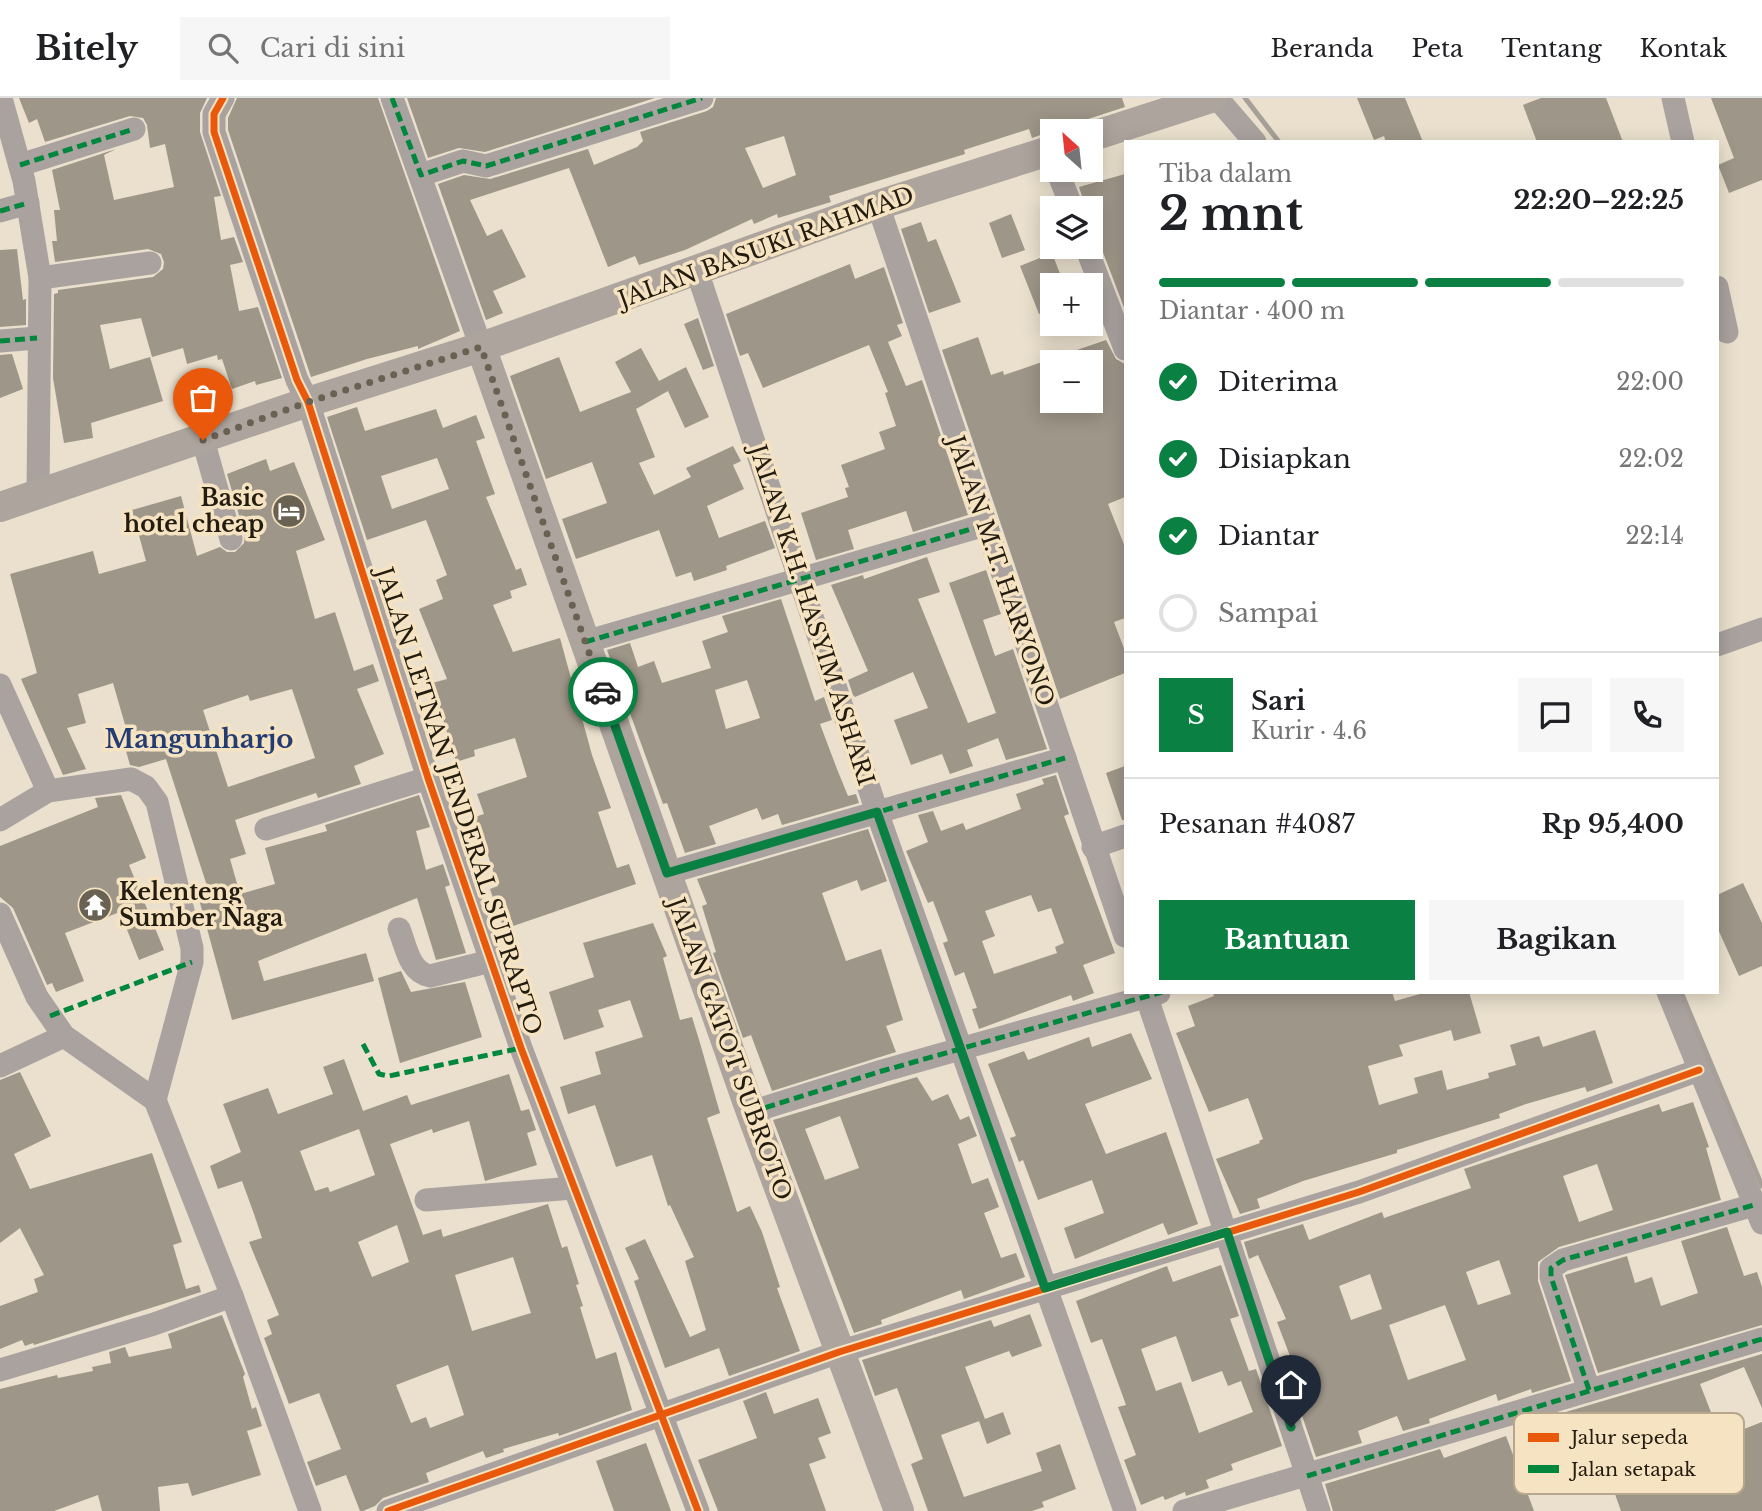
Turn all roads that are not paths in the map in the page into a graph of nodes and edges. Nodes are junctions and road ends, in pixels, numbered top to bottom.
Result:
1 (1, 98) edge
2 (223, 98) edge
3 (391, 98) edge
4 (702, 98) edge
5 (1210, 98) edge
6 (1217, 98) edge
7 (1673, 98) edge
8 (134, 129) dead end
9 (1103, 133) edge
10 (1253, 140) edge
11 (1683, 140) edge
12 (1040, 160) edge
13 (20, 165) junction
14 (421, 175) junction
15 (28, 203) junction
16 (878, 205) junction
17 (0, 211) edge
18 (1091, 259) edge
19 (150, 263) dead end
20 (697, 271) junction
21 (40, 278) junction
22 (1719, 296) edge
23 (1727, 332) dead end
24 (37, 338) junction
25 (0, 341) edge
26 (1124, 346) edge
27 (481, 347) junction
28 (308, 402) junction
29 (203, 440) junction
30 (38, 494) junction
31 (0, 507) edge
32 (985, 525) junction
33 (231, 539) dead end
34 (801, 581) junction
35 (1762, 629) edge
36 (585, 642) junction
37 (1719, 644) edge
38 (0, 685) edge
39 (1065, 758) junction
40 (428, 778) junction
41 (48, 791) junction
42 (877, 812) junction
43 (0, 820) edge
44 (267, 829) dead end
45 (1124, 836) edge
46 (1093, 847) junction
47 (667, 873) junction
48 (0, 914) edge
49 (399, 929) dead end
50 (1124, 933) edge
51 (491, 961) junction
52 (1152, 994) edge
53 (1669, 994) edge
54 (64, 1036) junction
55 (963, 1048) junction
56 (0, 1066) edge
57 (1699, 1070) junction
58 (155, 1100) junction
59 (751, 1112) junction
60 (573, 1188) junction
61 (426, 1200) dead end
62 (1758, 1214) edge
63 (1227, 1232) junction
64 (1045, 1288) junction
65 (232, 1296) junction
66 (1762, 1339) edge
67 (839, 1352) junction
68 (0, 1370) edge
69 (1589, 1390) junction
70 (664, 1415) junction
71 (1307, 1476) junction
72 (310, 1511) edge
73 (388, 1511) edge
74 (698, 1511) edge
75 (899, 1511) edge
76 (1125, 1511) edge
77 (1184, 1511) edge
78 (1319, 1511) edge

1 - 13 street
2 - 28 street, JALAN LETNAN JENDERAL SUPRAPTO
3 - 14 street
4 - 14 street
5 - 9 main road
6 - 10 street
7 - 11 street
8 - 13 street
12 - 16 main road, JALAN BASUKI RAHMAD
13 - 15 street
14 - 27 street
15 - 17 street
15 - 21 street
16 - 20 main road, JALAN BASUKI RAHMAD
16 - 32 street, JALAN M.T. HARYONO
18 - 26 street
19 - 21 street
20 - 27 main road, JALAN BASUKI RAHMAD
20 - 34 street, JALAN K.H. HASYIM ASHARI
21 - 24 street
22 - 23 street
24 - 25 street
24 - 30 street
27 - 28 main road, JALAN BASUKI RAHMAD
27 - 36 main road, JALAN GATOT SUBROTO
28 - 29 main road, JALAN BASUKI RAHMAD
28 - 40 street, JALAN LETNAN JENDERAL SUPRAPTO
29 - 30 main road, JALAN BASUKI RAHMAD
29 - 33 street
30 - 31 main road, JALAN BASUKI RAHMAD
32 - 34 street
32 - 39 street, JALAN M.T. HARYONO
34 - 36 street
34 - 42 street, JALAN K.H. HASYIM ASHARI
35 - 37 street
36 - 47 main road, JALAN GATOT SUBROTO
38 - 41 street
39 - 42 street
39 - 46 street, JALAN M.T. HARYONO
40 - 44 street
40 - 51 street, JALAN LETNAN JENDERAL SUPRAPTO
41 - 43 street
41 - 58 street
42 - 47 street
42 - 55 street, JALAN K.H. HASYIM ASHARI
45 - 46 street
46 - 50 street, JALAN M.T. HARYONO
47 - 59 main road, JALAN GATOT SUBROTO
48 - 54 street
49 - 51 street
51 - 60 street, JALAN LETNAN JENDERAL SUPRAPTO
52 - 55 street
52 - 63 street
53 - 57 street
54 - 56 street
54 - 58 street
55 - 59 street
55 - 64 street, JALAN K.H. HASYIM ASHARI
57 - 62 street
57 - 63 street
58 - 65 street
59 - 67 main road, JALAN GATOT SUBROTO
60 - 61 street
60 - 70 street, JALAN LETNAN JENDERAL SUPRAPTO
62 - 69 street
63 - 64 street
63 - 71 street
64 - 67 street
64 - 76 street, JALAN K.H. HASYIM ASHARI
65 - 68 street
65 - 72 street
66 - 69 street
67 - 70 street
67 - 75 main road, JALAN GATOT SUBROTO
69 - 71 street
70 - 73 street
70 - 74 street, JALAN LETNAN JENDERAL SUPRAPTO
71 - 77 street
71 - 78 street

